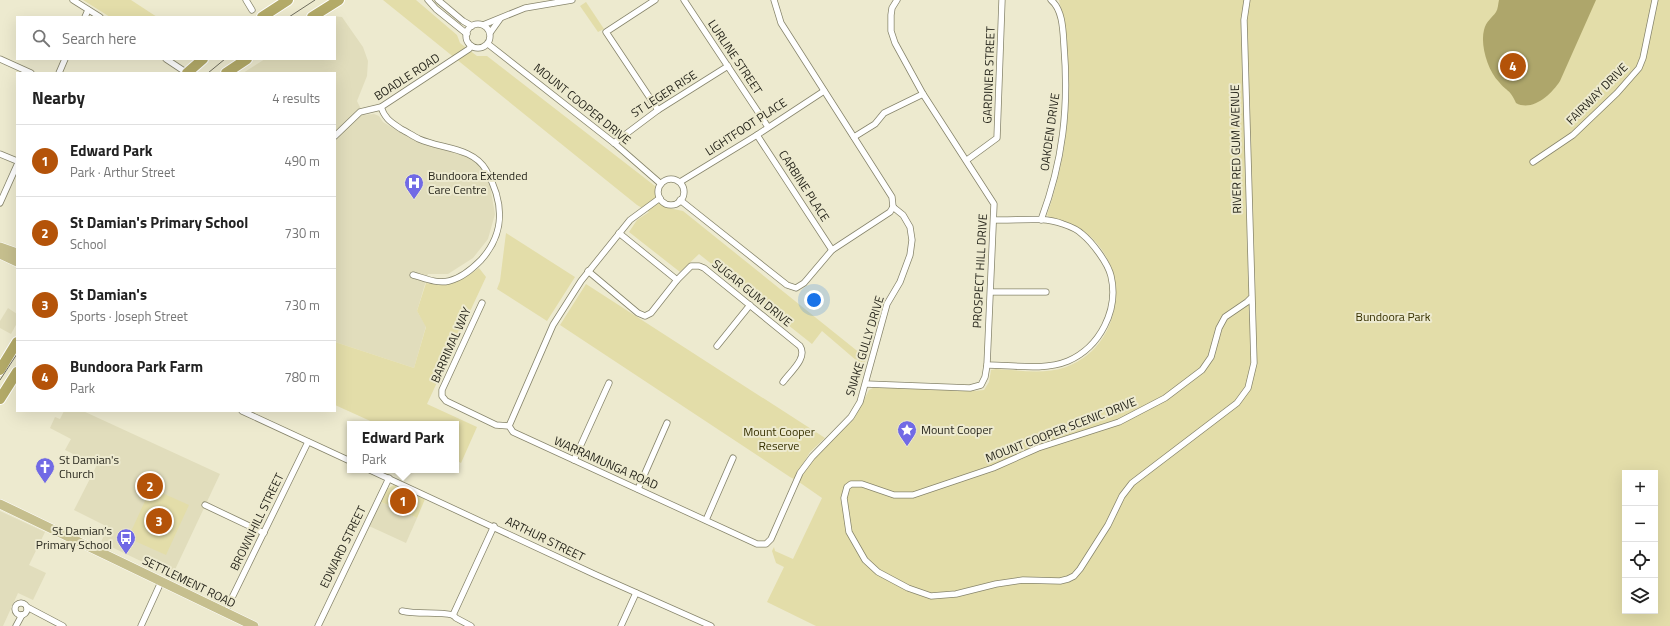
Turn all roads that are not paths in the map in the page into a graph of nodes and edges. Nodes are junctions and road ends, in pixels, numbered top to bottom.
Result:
1 (73, 0) edge
2 (246, 0) edge
3 (288, 0) edge
4 (339, 0) edge
5 (428, 0) edge
6 (438, 0) edge
7 (572, 0) edge
8 (655, 0) edge
9 (684, 0) edge
10 (774, 0) edge
11 (897, 0) edge
12 (1002, 0) edge
13 (1051, 0) edge
14 (1247, 0) edge
15 (1655, 0) edge
16 (88, 10) junction
17 (252, 10) dead end
18 (85, 16) edge
19 (98, 16) edge
20 (264, 16) edge
21 (314, 16) edge
22 (500, 18) junction
23 (483, 25) junction
24 (472, 26) junction
25 (490, 33) junction
26 (466, 34) junction
27 (488, 44) junction
28 (471, 46) junction
29 (0, 59) edge
30 (65, 60) edge
31 (168, 60) edge
32 (202, 60) edge
33 (245, 60) edge
34 (728, 66) junction
35 (29, 72) edge
36 (59, 72) edge
37 (186, 72) edge
38 (188, 72) edge
39 (227, 72) edge
40 (824, 91) junction
41 (923, 94) junction
42 (382, 107) junction
43 (658, 110) junction
44 (768, 126) junction
45 (336, 135) edge
46 (757, 135) junction
47 (854, 137) junction
48 (614, 143) junction
49 (0, 154) edge
50 (967, 160) junction
51 (16, 161) edge
52 (1533, 162) dead end
53 (16, 167) edge
54 (680, 182) junction
55 (661, 184) junction
56 (660, 198) junction
57 (680, 200) junction
58 (0, 203) edge
59 (893, 207) junction
60 (994, 220) junction
61 (1041, 220) junction
62 (619, 233) junction
63 (0, 247) edge
64 (832, 250) junction
65 (16, 253) edge
66 (0, 254) edge
67 (16, 262) edge
68 (588, 272) junction
69 (413, 275) dead end
70 (677, 280) junction
71 (991, 292) junction
72 (1046, 292) dead end
73 (1251, 298) junction
74 (482, 303) dead end
75 (750, 305) junction
76 (16, 344) edge
77 (717, 346) dead end
78 (987, 365) junction
79 (0, 370) edge
80 (16, 374) edge
81 (783, 382) dead end
82 (609, 383) dead end
83 (866, 384) junction
84 (442, 396) joint
85 (0, 399) edge
86 (244, 412) edge
87 (667, 423) dead end
88 (510, 426) junction
89 (308, 442) junction
90 (733, 458) dead end
91 (347, 460) edge
92 (574, 460) junction
93 (377, 473) edge
94 (389, 478) junction
95 (638, 489) junction
96 (2, 504) edge
97 (205, 505) dead end
98 (706, 520) junction
99 (494, 526) junction
100 (264, 533) junction
101 (766, 544) joint
102 (161, 582) junction
103 (636, 593) junction
104 (402, 611) dead end
105 (225, 612) junction
106 (453, 615) junction
107 (16, 625) edge
108 (63, 626) edge
109 (141, 626) edge
110 (254, 626) edge
111 (318, 626) edge
112 (471, 626) edge
113 (621, 626) edge
114 (711, 626) edge

1 - 16 street
2 - 17 street
3 - 20 highway
4 - 21 highway
5 - 26 street
6 - 24 street
7 - 22 street
8 - 43 street
9 - 34 street, LURLINE STREET
10 - 40 street, SNAKE GULLY DRIVE
11 - 41 street, PROSPECT HILL DRIVE
12 - 50 street, GARDINER STREET
13 - 61 street, OAKDEN DRIVE
14 - 73 street, RIVER RED GUM AVENUE
15 - 52 street, FAIRWAY DRIVE
16 - 18 street
16 - 19 street
22 - 23 street
22 - 25 street
23 - 24 street
23 - 25 street
24 - 26 street
25 - 27 street
26 - 28 street
27 - 28 street
27 - 48 street, MOUNT COOPER DRIVE
28 - 42 street, BOADLE ROAD
29 - 35 street
30 - 36 street
31 - 37 street
32 - 38 highway
33 - 39 highway
34 - 43 street, ST LEGER RISE
34 - 44 street, LURLINE STREET
40 - 44 street, LIGHTFOOT PLACE
40 - 47 street, SNAKE GULLY DRIVE
41 - 47 street
41 - 50 street, PROSPECT HILL DRIVE
42 - 45 street, BOADLE ROAD
42 - 69 street
43 - 48 street, ST LEGER RISE
44 - 46 street, LIGHTFOOT PLACE
46 - 54 street, LIGHTFOOT PLACE
46 - 64 street, CARBINE PLACE
47 - 59 street, SNAKE GULLY DRIVE
48 - 55 street, MOUNT COOPER DRIVE
49 - 51 street
50 - 60 street, PROSPECT HILL DRIVE
53 - 58 street
54 - 55 street
54 - 57 street
55 - 56 street
56 - 57 street
56 - 62 street
57 - 64 street
59 - 64 street
59 - 83 street, SNAKE GULLY DRIVE
60 - 61 street
60 - 71 street, PROSPECT HILL DRIVE
61 - 78 street
62 - 68 street
62 - 70 street
63 - 65 main road
66 - 67 main road
68 - 70 street, SUGAR GUM DRIVE
68 - 88 street
70 - 75 street, SUGAR GUM DRIVE
71 - 72 street
71 - 78 street, PROSPECT HILL DRIVE
73 - 73 street, MOUNT COOPER SCENIC DRIVE
74 - 84 street, BARRIMAL WAY
75 - 77 street
75 - 81 street, SUGAR GUM DRIVE
76 - 79 highway
78 - 83 street, PROSPECT HILL DRIVE
80 - 85 highway
82 - 92 street
83 - 101 street, SNAKE GULLY DRIVE
84 - 88 street, WARRAMUNGA ROAD
86 - 89 street
87 - 95 street
88 - 92 street, WARRAMUNGA ROAD
89 - 91 street
89 - 100 street, BROWNHILL STREET
90 - 98 street
92 - 95 street, WARRAMUNGA ROAD
93 - 94 street, ARTHUR STREET
94 - 99 street, ARTHUR STREET
94 - 111 street, EDWARD STREET
95 - 98 street, WARRAMUNGA ROAD
96 - 102 main road, SETTLEMENT ROAD
97 - 100 street
98 - 101 street, WARRAMUNGA ROAD
99 - 103 street, ARTHUR STREET
99 - 106 street
100 - 105 street, BROWNHILL STREET
102 - 105 main road, SETTLEMENT ROAD
102 - 109 street
103 - 113 street
103 - 114 street, ARTHUR STREET
104 - 106 street
105 - 110 main road, SETTLEMENT ROAD
106 - 112 street
107 - 108 street

